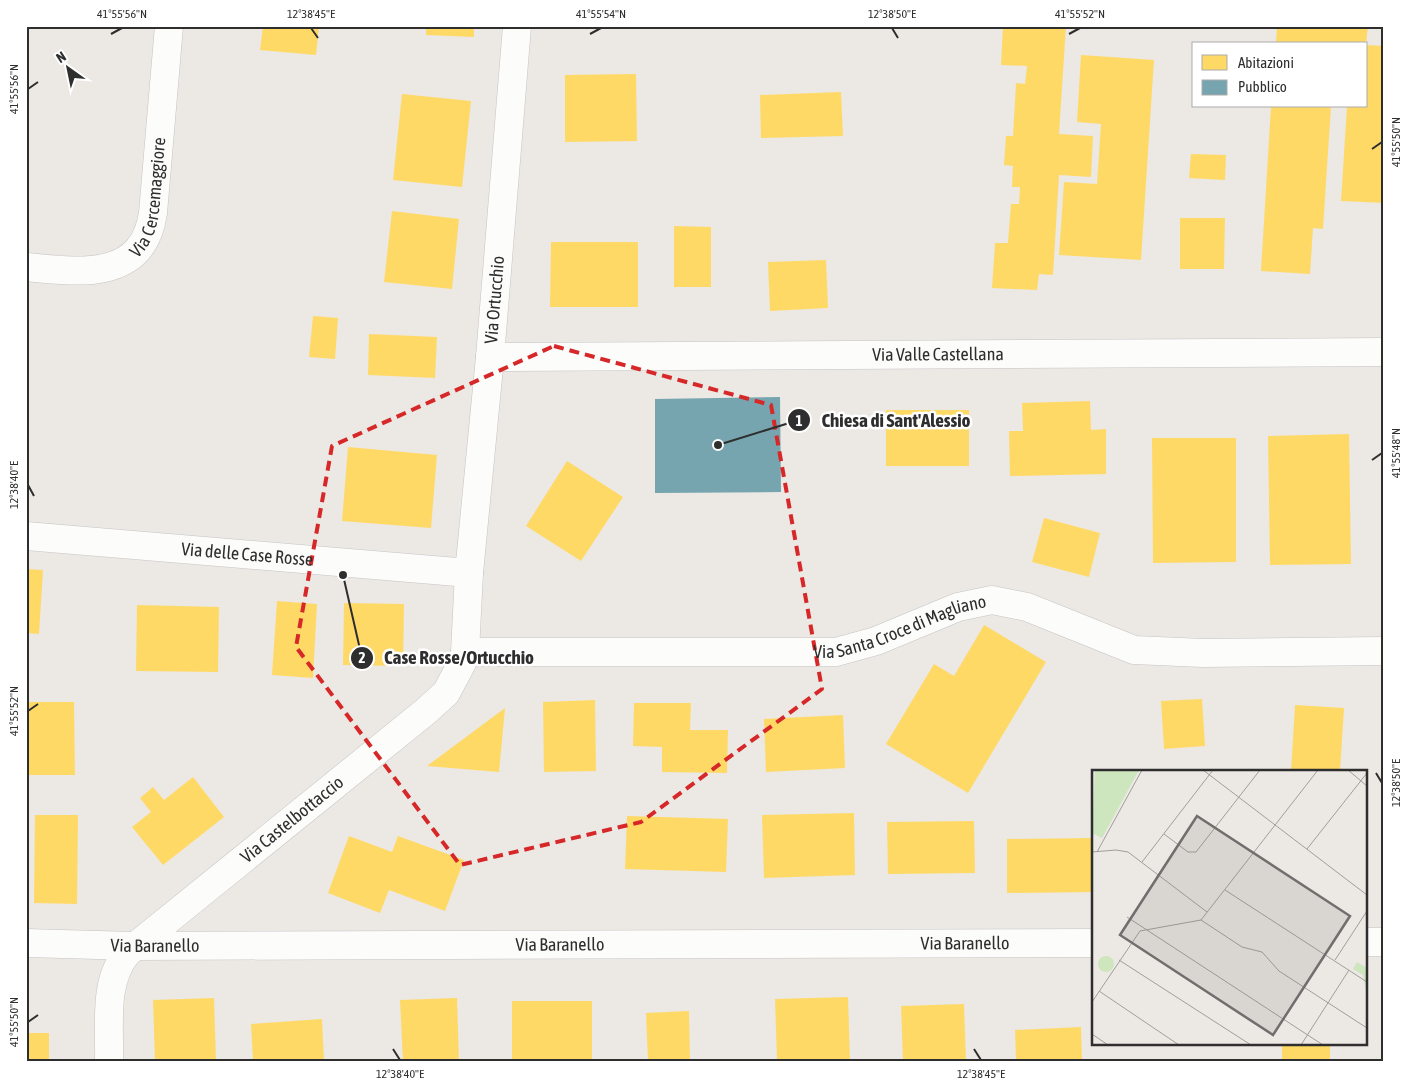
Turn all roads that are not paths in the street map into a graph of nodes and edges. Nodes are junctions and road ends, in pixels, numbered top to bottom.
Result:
1 (169, 26) edge
2 (517, 26) edge
3 (26, 267) edge
4 (1384, 352) edge
5 (490, 357) junction
6 (26, 536) edge
7 (469, 573) junction
8 (1384, 651) edge
9 (465, 652) junction
10 (1368, 942) edge
11 (1384, 942) edge
12 (26, 943) edge
13 (1092, 943) edge
14 (134, 946) junction
15 (109, 1061) edge

1 - 3 street, Via Cercemaggiore
2 - 5 street, Via Ortucchio
4 - 5 street, Via Valle Castellana
5 - 7 street, Via Ortucchio
6 - 7 street, Via delle Case Rosse
7 - 9 street, Via Castelbottaccio
8 - 9 street, Via Santa Croce di Magliano
9 - 14 street, Via Castelbottaccio
10 - 11 street
12 - 14 street, Via Baranello
13 - 14 street, Via Baranello
14 - 15 street, Via Castelbottaccio

